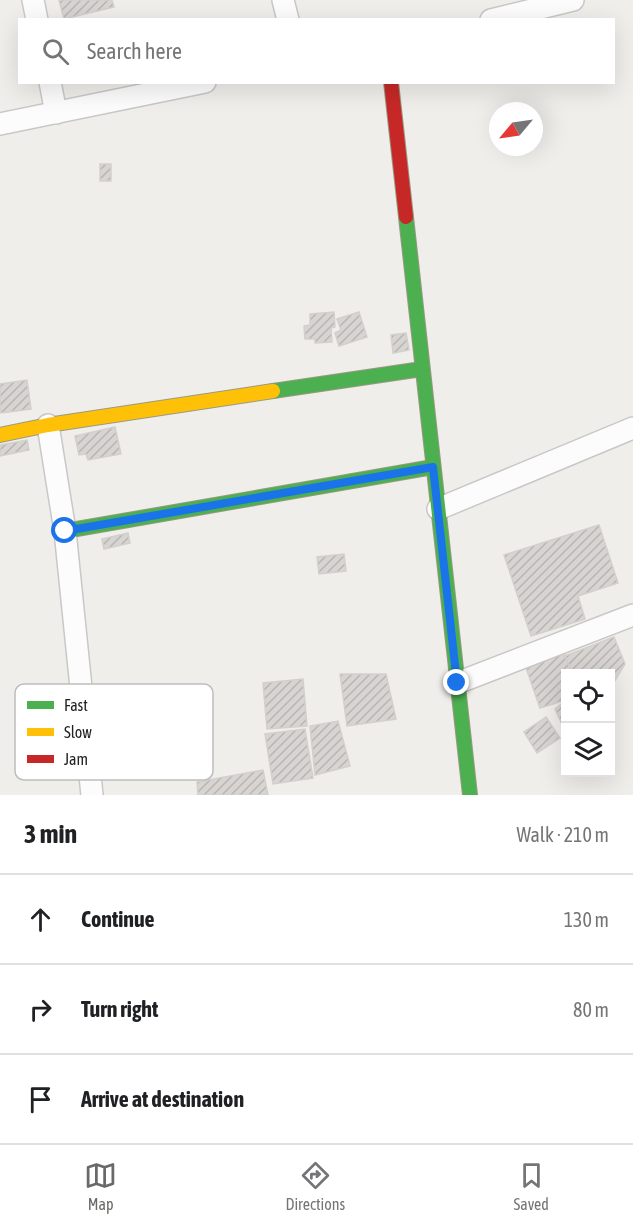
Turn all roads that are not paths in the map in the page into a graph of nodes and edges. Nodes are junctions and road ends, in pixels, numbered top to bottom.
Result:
1 (33, 0) edge
2 (283, 0) edge
3 (573, 0) edge
4 (37, 18) edge
5 (288, 18) edge
6 (499, 18) edge
7 (50, 84) edge
8 (195, 84) edge
9 (390, 84) edge
10 (56, 113) junction
11 (0, 124) edge
12 (422, 369) junction
13 (48, 425) junction
14 (633, 428) edge
15 (0, 435) edge
16 (433, 467) junction
17 (438, 510) junction
18 (65, 531) junction
19 (633, 615) edge
20 (457, 683) junction
21 (81, 684) edge
22 (90, 780) edge
23 (92, 795) edge
24 (470, 795) edge

1 - 4 street
2 - 5 street
3 - 6 street
7 - 10 street
8 - 10 street
9 - 12 street
10 - 11 street
12 - 13 street
12 - 16 street
13 - 15 street
13 - 18 street
14 - 17 street
16 - 17 street
16 - 18 street
17 - 20 street
18 - 21 street
19 - 20 street
20 - 24 street
22 - 23 street

